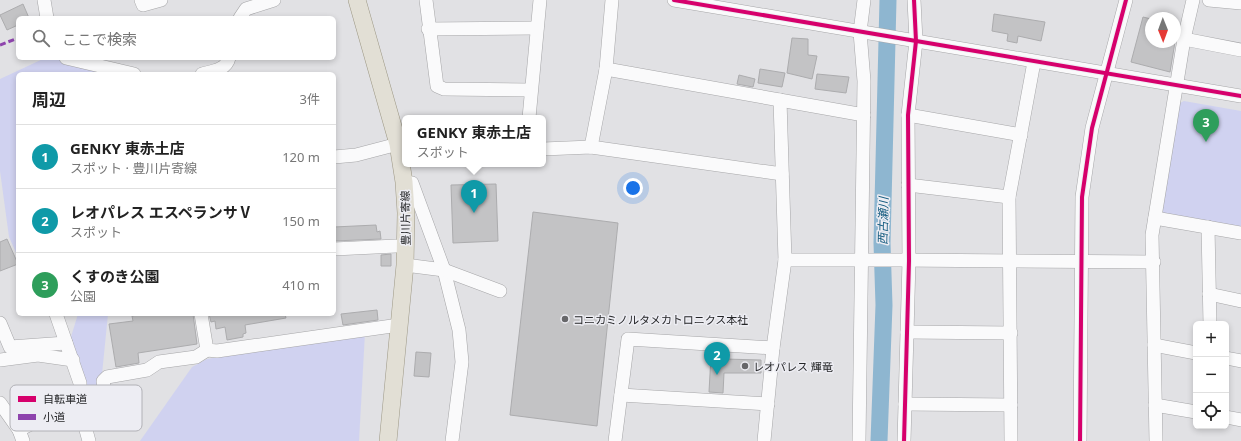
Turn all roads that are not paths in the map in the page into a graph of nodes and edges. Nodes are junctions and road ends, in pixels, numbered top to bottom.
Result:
1 (44, 0) edge
2 (141, 0) edge
3 (161, 0) edge
4 (274, 0) edge
5 (357, 0) edge
6 (426, 0) edge
7 (540, 0) edge
8 (612, 0) edge
9 (674, 0) edge
10 (864, 0) edge
11 (914, 0) edge
12 (1126, 0) edge
13 (1193, 0) edge
14 (1209, 0) edge
15 (256, 2) edge
16 (1241, 3) edge
17 (47, 16) edge
18 (242, 16) edge
19 (537, 28) junction
20 (428, 29) junction
21 (860, 32) junction
22 (1184, 39) junction
23 (916, 41) junction
24 (1241, 50) edge
25 (74, 60) edge
26 (1034, 62) junction
27 (230, 65) edge
28 (606, 69) junction
29 (126, 72) edge
30 (210, 72) edge
31 (1106, 72) junction
32 (1177, 86) junction
33 (530, 90) junction
34 (1241, 96) edge
35 (780, 100) junction
36 (529, 115) edge
37 (864, 115) junction
38 (908, 115) junction
39 (1021, 135) junction
40 (591, 147) junction
41 (546, 149) edge
42 (401, 150) edge
43 (336, 157) edge
44 (402, 161) edge
45 (403, 167) edge
46 (782, 174) junction
47 (404, 182) junction
48 (908, 185) junction
49 (1009, 197) junction
50 (1155, 218) junction
51 (1208, 227) junction
52 (1241, 233) edge
53 (396, 246) dead end
54 (336, 249) edge
55 (785, 260) junction
56 (866, 260) junction
57 (904, 260) junction
58 (1010, 262) junction
59 (1080, 262) junction
60 (1154, 262) junction
61 (405, 265) junction
62 (444, 270) junction
63 (500, 292) dead end
64 (1209, 294) junction
65 (1241, 300) edge
66 (57, 316) edge
67 (201, 316) edge
68 (1210, 321) edge
69 (0, 323) edge
70 (399, 325) junction
71 (907, 332) junction
72 (1011, 333) junction
73 (66, 343) junction
74 (1154, 345) junction
75 (773, 348) junction
76 (207, 350) junction
77 (1193, 352) edge
78 (1229, 359) edge
79 (0, 360) edge
80 (72, 360) junction
81 (1241, 361) edge
82 (80, 385) edge
83 (104, 385) edge
84 (621, 396) junction
85 (0, 403) edge
86 (768, 404) junction
87 (906, 404) junction
88 (1010, 404) junction
89 (1155, 405) junction
90 (1193, 411) edge
91 (10, 418) edge
92 (1229, 418) edge
93 (1241, 420) edge
94 (86, 431) edge
95 (89, 441) edge
96 (388, 441) edge
97 (452, 441) edge
98 (615, 441) edge
99 (764, 441) edge
100 (859, 441) edge
101 (904, 441) edge
102 (1011, 441) edge
103 (1080, 441) edge
104 (1156, 441) edge

1 - 17 street
2 - 3 street
4 - 15 street
5 - 42 main road, 豊川片寄線
6 - 20 street
7 - 19 street
8 - 28 street
9 - 21 street
10 - 21 street
11 - 23 street
12 - 31 street
13 - 22 street
14 - 16 street
15 - 18 street
19 - 20 street
19 - 33 street
20 - 33 street
21 - 23 street
21 - 37 street
22 - 24 street
22 - 32 street
23 - 26 street
23 - 38 street
25 - 29 street
26 - 31 street
26 - 39 street
27 - 30 street
28 - 35 street
28 - 40 street
31 - 32 street
31 - 59 street
32 - 34 street
32 - 50 street
33 - 36 street
35 - 37 street
35 - 46 street
37 - 56 street
38 - 39 street
38 - 48 street
39 - 49 street
40 - 41 street
40 - 46 street
42 - 43 street
42 - 44 main road, 豊川片寄線
45 - 47 main road, 豊川片寄線
46 - 55 street
47 - 61 main road, 豊川片寄線
47 - 62 street
48 - 49 street
48 - 57 street
49 - 58 street
50 - 51 street
50 - 60 street
51 - 52 street
51 - 64 street
53 - 54 street
55 - 56 street
55 - 75 street
56 - 57 street
56 - 100 street
57 - 58 street
57 - 71 street
58 - 59 street
58 - 72 street
59 - 60 street
59 - 103 street
60 - 74 street
61 - 62 street
61 - 70 main road, 豊川片寄線
62 - 63 street
62 - 97 street
64 - 65 street
64 - 68 street
66 - 73 street
67 - 76 street
69 - 73 street
70 - 76 street
70 - 96 main road, 豊川片寄線
71 - 72 street
71 - 87 street
72 - 88 street
73 - 80 street
74 - 77 street
74 - 89 street
75 - 84 street
75 - 86 street
76 - 83 street
78 - 81 street
79 - 80 street
80 - 82 street
84 - 86 street
84 - 98 street
85 - 91 street
86 - 99 street
87 - 88 street
87 - 101 street
88 - 102 street
89 - 90 street
89 - 104 street
92 - 93 street
94 - 95 street

